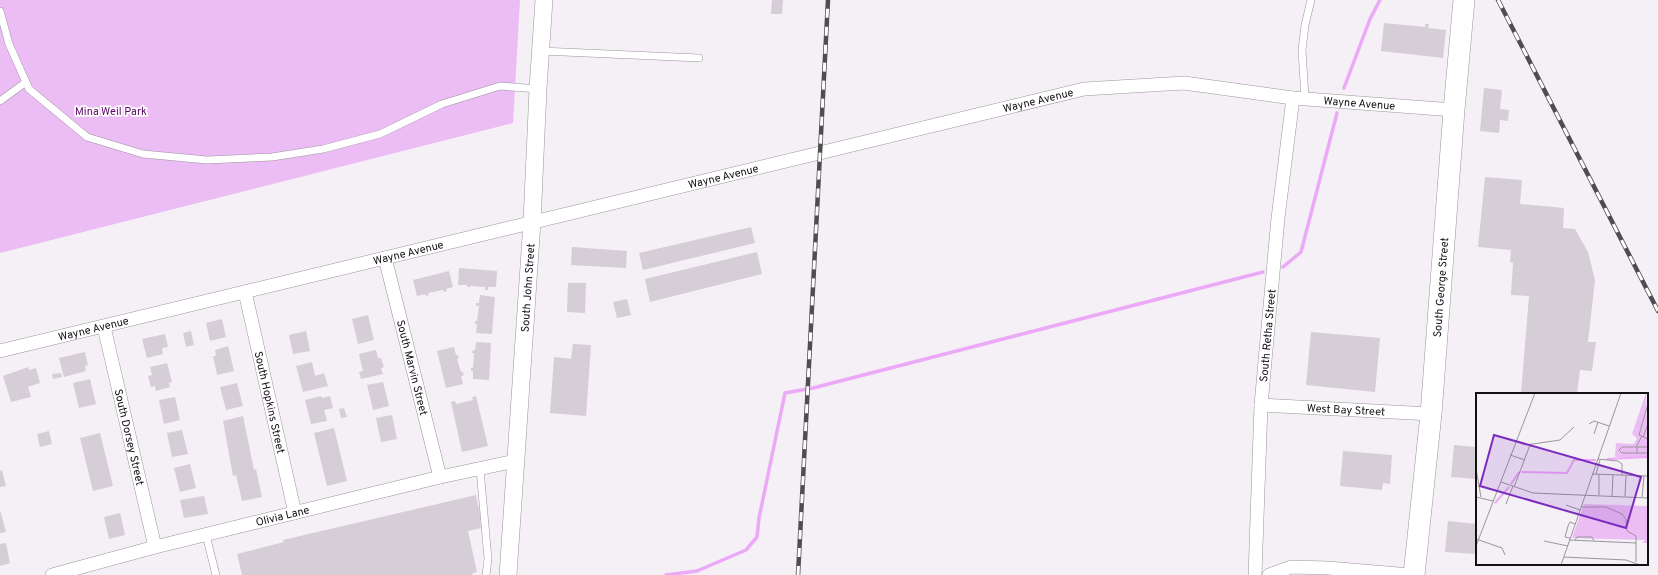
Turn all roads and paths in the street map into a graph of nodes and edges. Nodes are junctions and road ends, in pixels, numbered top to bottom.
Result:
1 (544, 0) edge
2 (1311, 0) edge
3 (1464, 0) edge
4 (0, 11) edge
5 (540, 51) junction
6 (698, 58) dead end
7 (26, 82) junction
8 (538, 89) junction
9 (1299, 98) junction
10 (0, 101) edge
11 (1454, 110) junction
12 (532, 222) junction
13 (385, 258) junction
14 (245, 292) junction
15 (104, 327) junction
16 (0, 351) edge
17 (1261, 405) junction
18 (1431, 414) junction
19 (515, 461) junction
20 (480, 469) junction
21 (440, 477) junction
22 (295, 513) junction
23 (206, 534) junction
24 (155, 547) junction
25 (52, 575) edge
26 (216, 575) edge
27 (486, 575) edge
28 (508, 575) edge
29 (1255, 575) edge
30 (1269, 575) edge
31 (1410, 575) edge
32 (1414, 575) edge

1 - 5 street, South John Street
2 - 9 lane
3 - 11 main road, South George Street
4 - 7 lane
5 - 6 lane
5 - 8 street, South John Street
7 - 8 lane
7 - 10 lane
8 - 12 street, South John Street
9 - 11 street, Wayne Avenue
9 - 12 street, Wayne Avenue
9 - 17 street, South Retha Street
11 - 18 main road, South George Street
12 - 13 street, Wayne Avenue
12 - 19 street, South John Street
13 - 14 street, Wayne Avenue
13 - 21 street, South Marvin Street
14 - 15 street, Wayne Avenue
14 - 22 street, South Hopkins Street
15 - 16 street, Wayne Avenue
15 - 24 street, South Dorsey Street
17 - 18 street, West Bay Street
17 - 29 street, South Retha Street
18 - 32 main road, South George Street
19 - 20 street, Olivia Lane
19 - 28 street, South John Street
20 - 21 street, Olivia Lane
20 - 27 lane
21 - 22 street, Olivia Lane
22 - 23 street, Olivia Lane
23 - 24 street, Olivia Lane
23 - 26 lane
24 - 25 street, Olivia Lane
30 - 31 street

